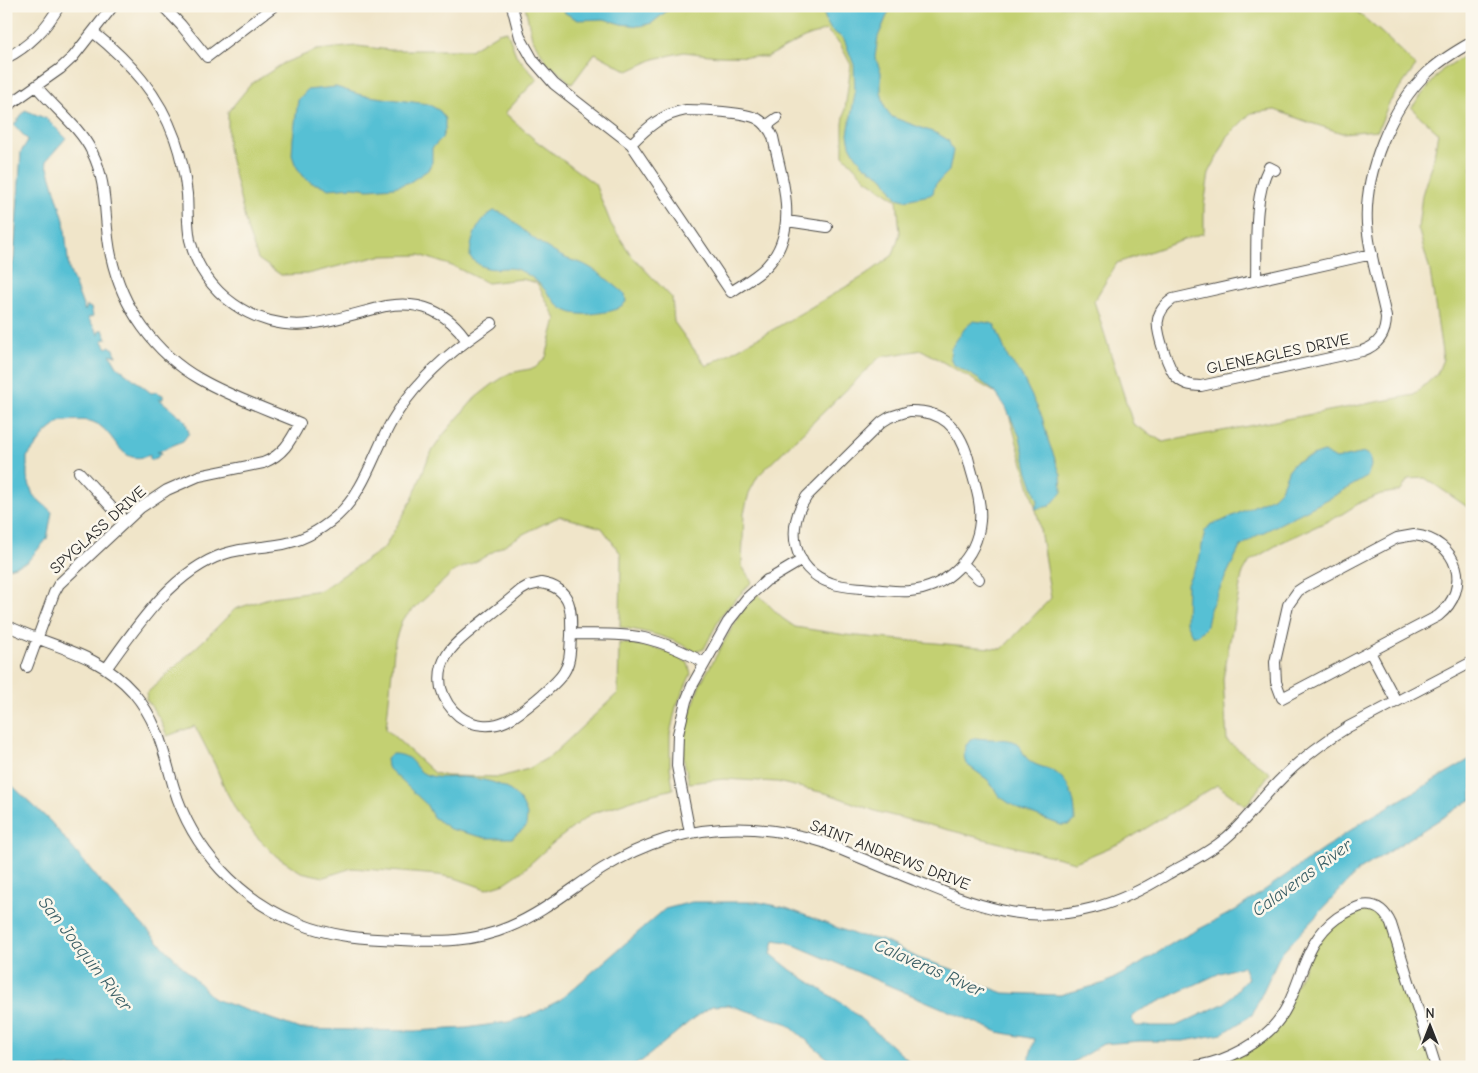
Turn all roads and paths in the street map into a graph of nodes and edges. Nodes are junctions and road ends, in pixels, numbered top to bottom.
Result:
1 (113, 6) edge
2 (163, 6) edge
3 (274, 6) edge
4 (512, 6) edge
5 (59, 8) edge
6 (93, 32) junction
7 (1472, 42) edge
8 (6, 58) edge
9 (36, 86) junction
10 (6, 107) edge
11 (777, 118) dead end
12 (766, 126) junction
13 (631, 144) junction
14 (1275, 170) dead end
15 (787, 221) junction
16 (827, 227) dead end
17 (1372, 254) junction
18 (1256, 280) junction
19 (492, 323) dead end
20 (467, 341) junction
21 (79, 472) dead end
22 (125, 522) junction
23 (802, 560) junction
24 (962, 564) junction
25 (979, 579) dead end
26 (6, 625) edge
27 (571, 634) junction
28 (38, 638) junction
29 (1370, 652) junction
30 (1472, 662) edge
31 (705, 663) junction
32 (27, 667) dead end
33 (106, 669) junction
34 (1396, 701) junction
35 (690, 832) junction
36 (1189, 1067) edge
37 (1436, 1067) edge

1 - 6 street
2 - 3 street
4 - 13 street
5 - 8 street
6 - 9 street
6 - 20 street
7 - 17 street, GLENEAGLES DRIVE
9 - 10 street
9 - 22 street, SPYGLASS DRIVE
11 - 12 street
12 - 13 street
12 - 15 street
13 - 15 street
14 - 18 street
15 - 16 street
17 - 18 street, GLENEAGLES DRIVE
17 - 18 street, GLENEAGLES DRIVE
19 - 20 street
20 - 33 street
21 - 22 street
22 - 28 street, SPYGLASS DRIVE
23 - 24 street
23 - 24 street
23 - 31 street
24 - 25 street
26 - 28 street, SAINT ANDREWS DRIVE
27 - 27 street
27 - 31 street
28 - 32 street, SPYGLASS DRIVE
28 - 33 street, SAINT ANDREWS DRIVE
29 - 29 street
29 - 34 street
30 - 34 street, SAINT ANDREWS DRIVE
31 - 35 street
33 - 35 street, SAINT ANDREWS DRIVE
34 - 35 street, SAINT ANDREWS DRIVE
36 - 37 street

